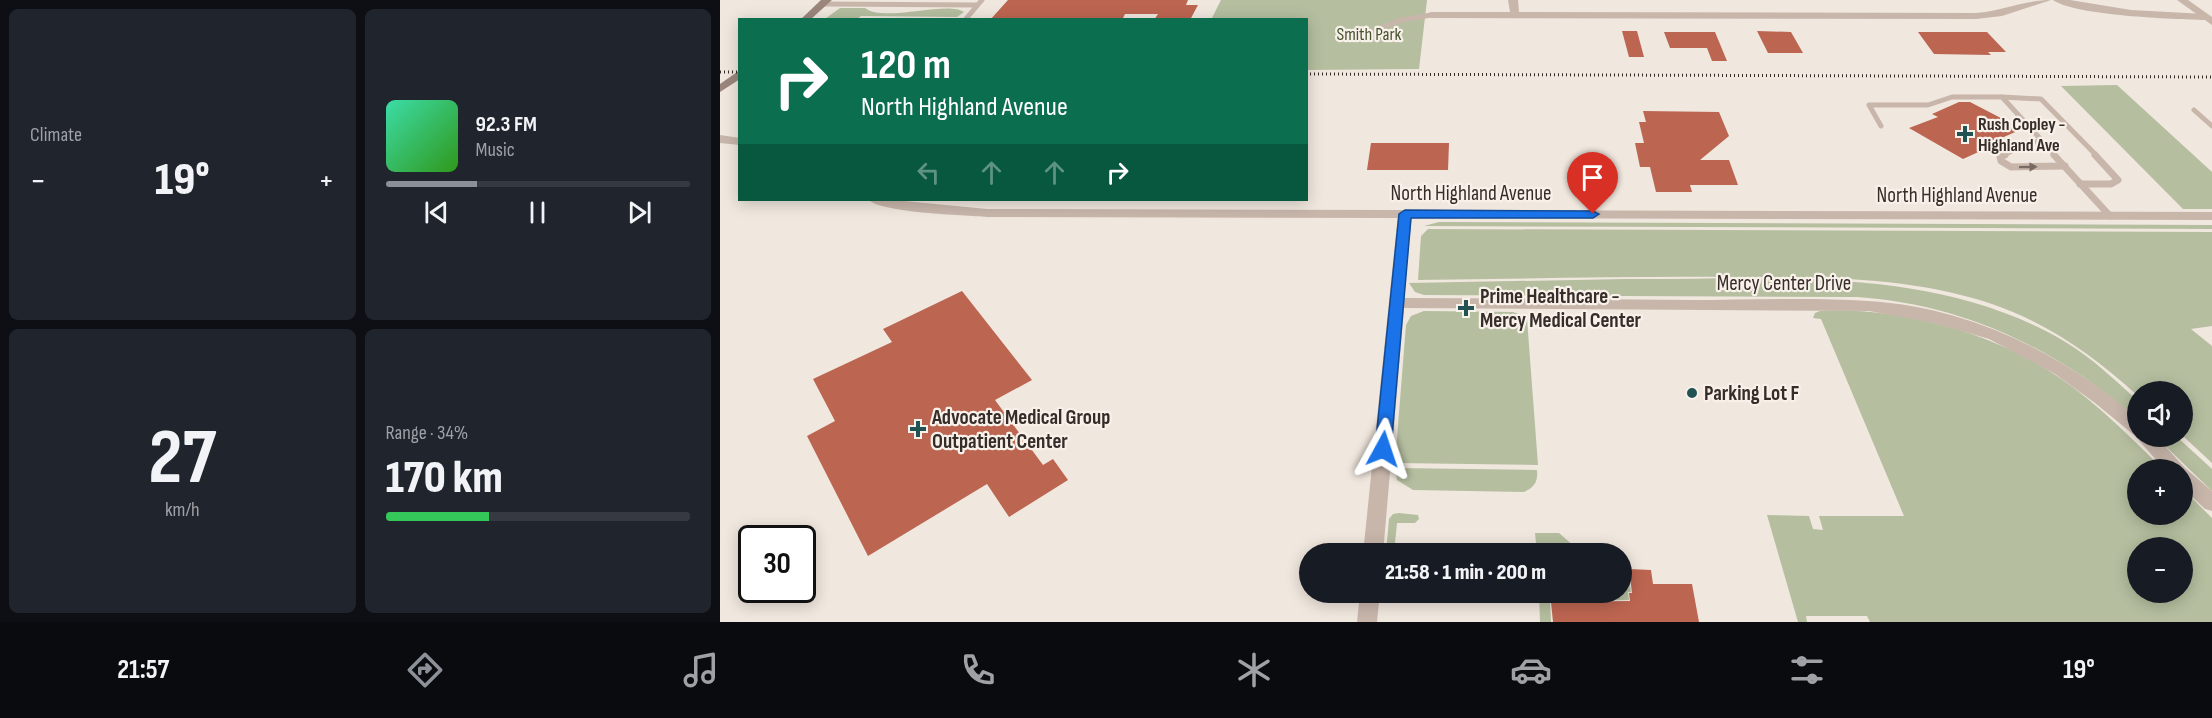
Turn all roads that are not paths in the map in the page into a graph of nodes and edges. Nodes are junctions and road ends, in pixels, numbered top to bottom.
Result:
1 (982, 0) edge
2 (1513, 0) edge
3 (2046, 0) edge
4 (2058, 0) edge
5 (2182, 0) edge
6 (825, 2) edge
7 (866, 2) edge
8 (977, 5) junction
9 (1431, 15) joint
10 (1515, 15) junction
11 (806, 18) edge
12 (967, 18) edge
13 (2209, 19) edge
14 (1353, 39) dead end
15 (738, 75) edge
16 (720, 89) edge
17 (2002, 97) junction
18 (2194, 110) dead end
19 (1881, 126) dead end
20 (2212, 126) edge
21 (720, 139) edge
22 (2042, 141) junction
23 (738, 142) edge
24 (2065, 166) junction
25 (2080, 184) junction
26 (880, 201) edge
27 (1405, 214) junction
28 (2110, 216) junction
29 (2212, 216) edge
30 (1397, 303) junction
31 (2127, 420) edge
32 (2155, 447) edge
33 (2166, 459) edge
34 (2193, 485) edge
35 (2212, 503) edge
36 (1374, 543) edge
37 (1369, 603) edge
38 (1367, 622) edge

1 - 8 lane
2 - 10 street
3 - 10 street
4 - 13 street
5 - 13 street
6 - 7 lane
6 - 11 main road
7 - 8 lane
8 - 12 lane
9 - 10 street
9 - 14 lane
15 - 16 main road
17 - 19 lane
17 - 22 lane
17 - 25 lane
18 - 20 lane
21 - 23 street
22 - 24 lane
22 -> 24 lane
24 - 25 lane
25 - 28 lane
26 - 27 street, North Highland Avenue
27 - 28 street, North Highland Avenue
27 - 30 street
28 - 29 street, North Highland Avenue
30 - 31 street, Mercy Center Drive
30 - 36 street
32 - 33 street
34 - 35 street
37 - 38 street

